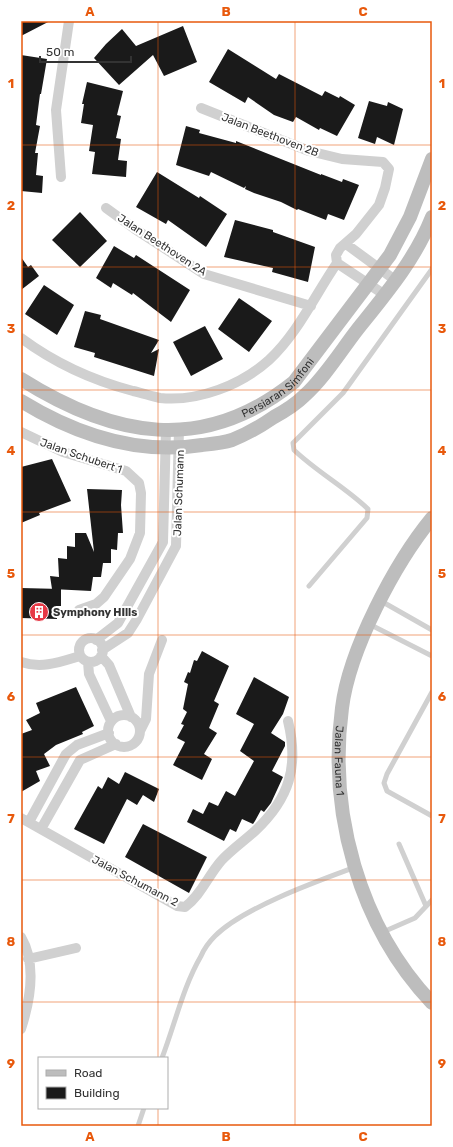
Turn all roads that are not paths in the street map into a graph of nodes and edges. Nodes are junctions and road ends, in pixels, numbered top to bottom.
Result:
1 (70, 21) edge
2 (201, 108) dead end
3 (432, 159) edge
4 (61, 177) dead end
5 (106, 208) dead end
6 (432, 217) edge
7 (346, 244) junction
8 (337, 263) junction
9 (380, 269) junction
10 (432, 269) edge
11 (396, 280) junction
12 (369, 283) junction
13 (385, 295) junction
14 (310, 306) junction
15 (21, 338) edge
16 (21, 379) edge
17 (21, 401) edge
18 (172, 430) junction
19 (22, 435) edge
20 (173, 448) junction
21 (432, 518) edge
22 (309, 586) dead end
23 (380, 600) junction
24 (80, 610) dead end
25 (369, 624) junction
26 (432, 630) edge
27 (96, 640) junction
28 (162, 640) dead end
29 (102, 653) junction
30 (432, 656) edge
31 (84, 659) junction
32 (21, 662) edge
33 (432, 692) edge
34 (131, 717) junction
35 (288, 721) dead end
36 (111, 722) junction
37 (140, 731) junction
38 (109, 733) junction
39 (116, 744) junction
40 (66, 754) junction
41 (80, 760) junction
42 (432, 816) edge
43 (31, 824) edge
44 (399, 844) dead end
45 (354, 867) junction
46 (432, 900) edge
47 (426, 906) junction
48 (382, 933) junction
49 (21, 937) edge
50 (76, 948) dead end
51 (28, 959) junction
52 (432, 1003) edge
53 (21, 1029) edge
54 (162, 1057) edge
55 (144, 1109) edge
56 (138, 1126) edge

1 - 4 street
2 - 7 street, Jalan Beethoven 2B
3 - 9 street, Persiaran Simfoni
5 - 14 street, Jalan Beethoven 2A
6 - 11 street, Persiaran Simfoni
7 - 8 street
7 - 9 street
8 - 12 street
8 - 14 street
9 - 11 street
9 - 12 street, Persiaran Simfoni
10 - 22 lane
11 - 13 street, Persiaran Simfoni
12 - 13 street
12 - 18 street, Persiaran Simfoni
13 - 20 street, Persiaran Simfoni
14 - 15 street
16 - 18 street, Persiaran Simfoni
17 - 20 street, Persiaran Simfoni
18 - 20 street, Jalan Schumann
19 - 24 street, Jalan Schubert 1
20 - 27 street, Jalan Schumann
20 - 29 street, Jalan Schumann
21 - 23 street, Jalan Fauna 1
23 - 25 street, Jalan Fauna 1
23 - 26 lane
25 - 30 lane
25 - 45 street, Jalan Fauna 1
27 - 29 street
27 - 31 street, Jalan Schumann
28 - 37 street
29 - 31 street, Jalan Schumann
29 - 34 street
31 - 32 street, Jalan Schumann
31 - 36 street
33 - 42 lane
34 - 36 street
34 - 37 street
35 - 43 street, Jalan Schumann 2
36 - 38 street
37 - 39 street
38 - 39 street
38 - 40 street
39 - 41 street
40 - 41 street
40 - 43 street
41 - 43 street
44 - 47 lane
45 - 48 street, Jalan Fauna 1
45 - 54 lane
46 - 47 lane
47 - 48 lane
48 - 52 street, Jalan Fauna 1
49 - 51 street
50 - 51 street
51 - 53 street
55 - 56 lane

